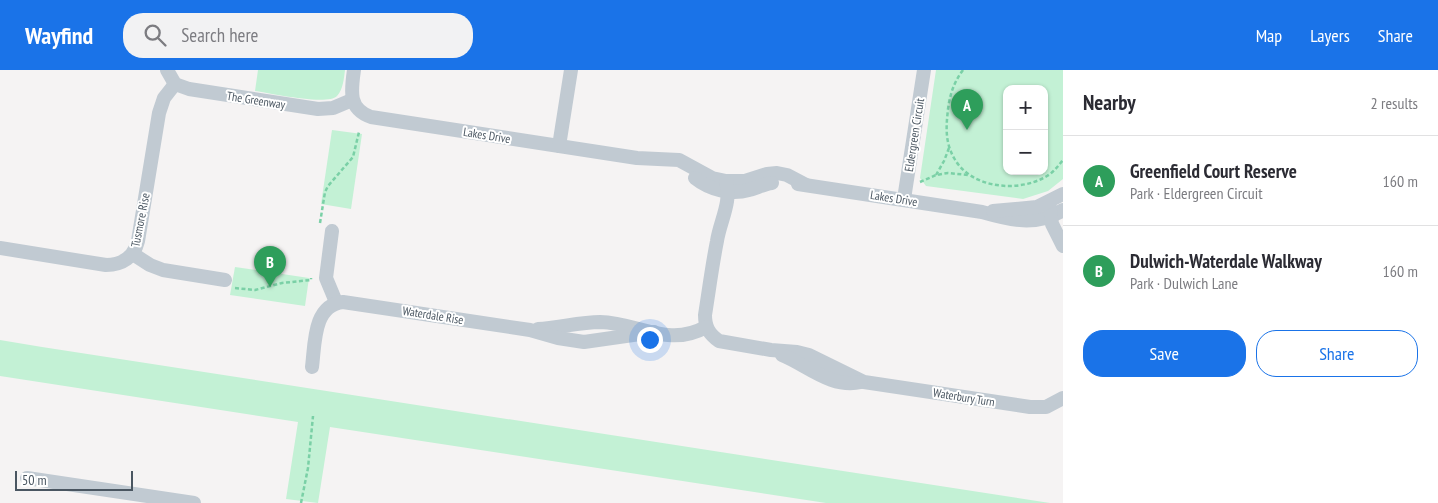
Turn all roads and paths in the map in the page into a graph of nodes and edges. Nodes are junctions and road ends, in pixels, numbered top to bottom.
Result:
1 (167, 70) edge
2 (354, 70) edge
3 (571, 70) edge
4 (924, 70) edge
5 (963, 70) edge
6 (175, 84) junction
7 (352, 100) junction
8 (360, 132) dead end
9 (559, 146) junction
10 (949, 148) junction
11 (1063, 160) edge
12 (936, 175) dead end
13 (724, 187) junction
14 (1063, 194) edge
15 (904, 199) junction
16 (1057, 212) edge
17 (326, 229) joint
18 (1063, 246) edge
19 (0, 248) edge
20 (133, 254) junction
21 (312, 272) dead end
22 (225, 280) joint
23 (336, 302) junction
24 (706, 326) junction
25 (312, 366) dead end
26 (1063, 398) edge
27 (313, 416) dead end
28 (27, 478) dead end
29 (121, 497) edge
30 (194, 503) edge
31 (301, 503) edge

1 - 6 street
2 - 7 street
3 - 9 street
4 - 15 street, Eldergreen Circuit
5 - 10 path
6 - 7 street, The Greenway
6 - 20 street, Tusmore Rise
7 - 9 street, Lakes Drive
8 - 17 path
9 - 13 street, Lakes Drive
10 - 11 path
10 - 12 path
13 - 15 street, Lakes Drive
13 - 24 street
14 - 16 street, Lakes Drive
15 - 16 street, Lakes Drive
16 - 18 street
17 - 23 street
19 - 20 street, Tusmore Rise
20 - 22 street
21 - 22 path
23 - 24 street, Waterdale Rise
23 - 25 street
24 - 26 street, Waterbury Turn
27 - 31 path
28 - 29 street
29 - 30 street

